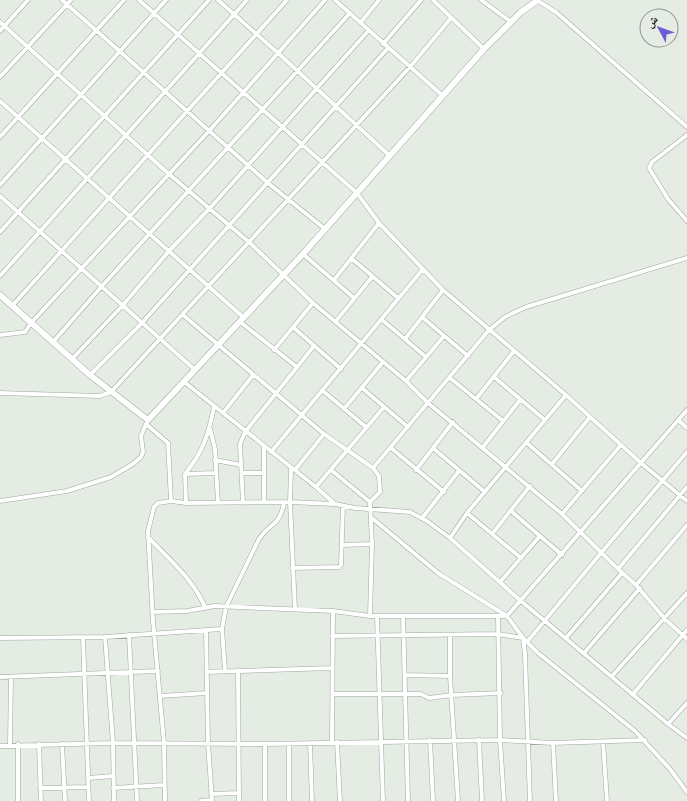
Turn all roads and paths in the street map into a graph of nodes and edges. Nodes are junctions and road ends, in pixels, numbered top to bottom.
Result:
1 (28, 0) edge
2 (62, 0) edge
3 (71, 0) edge
4 (124, 0) edge
5 (139, 0) edge
6 (166, 0) edge
7 (209, 0) edge
8 (218, 0) edge
9 (247, 0) edge
10 (287, 0) edge
11 (325, 0) edge
12 (335, 0) edge
13 (379, 0) edge
14 (421, 0) edge
15 (433, 0) edge
16 (481, 0) edge
17 (537, 0) edge
18 (67, 4) junction
19 (154, 13) junction
20 (350, 13) junction
21 (234, 15) junction
22 (451, 18) junction
23 (0, 22) edge
24 (360, 22) junction
25 (511, 22) junction
26 (5, 26) junction
27 (369, 30) junction
28 (0, 31) edge
29 (97, 31) junction
30 (178, 34) junction
31 (256, 34) junction
32 (383, 44) junction
33 (28, 46) junction
34 (388, 48) junction
35 (484, 49) junction
36 (120, 51) junction
37 (200, 52) junction
38 (278, 53) junction
39 (410, 67) junction
40 (297, 71) junction
41 (144, 72) junction
42 (222, 73) junction
43 (58, 74) junction
44 (0, 77) edge
45 (317, 89) junction
46 (243, 91) junction
47 (166, 92) junction
48 (81, 94) junction
49 (443, 96) junction
50 (0, 101) edge
51 (337, 107) junction
52 (262, 109) junction
53 (187, 112) junction
54 (106, 116) junction
55 (18, 117) junction
56 (356, 126) junction
57 (282, 127) junction
58 (687, 127) edge
59 (209, 131) junction
60 (126, 134) junction
61 (687, 135) edge
62 (0, 137) edge
63 (42, 138) junction
64 (303, 145) junction
65 (228, 147) junction
66 (148, 155) junction
67 (390, 156) junction
68 (66, 160) junction
69 (322, 162) junction
70 (248, 164) junction
71 (169, 174) junction
72 (87, 179) junction
73 (268, 183) junction
74 (0, 185) edge
75 (189, 190) junction
76 (357, 193) junction
77 (0, 196) edge
78 (109, 198) junction
79 (288, 198) junction
80 (210, 208) junction
81 (18, 212) junction
82 (131, 216) junction
83 (687, 221) edge
84 (379, 223) junction
85 (230, 226) junction
86 (325, 229) junction
87 (40, 231) junction
88 (0, 232) edge
89 (150, 234) junction
90 (250, 243) junction
91 (61, 250) junction
92 (169, 251) junction
93 (303, 254) junction
94 (351, 258) junction
95 (687, 258) edge
96 (83, 269) junction
97 (189, 269) junction
98 (423, 269) junction
99 (283, 273) junction
100 (0, 276) edge
101 (372, 277) junction
102 (334, 280) junction
103 (102, 286) junction
104 (209, 287) junction
105 (444, 290) junction
106 (0, 295) edge
107 (354, 298) junction
108 (398, 298) junction
109 (314, 303) junction
110 (123, 305) junction
111 (12, 306) junction
112 (183, 315) junction
113 (422, 317) junction
114 (241, 319) junction
115 (381, 319) junction
116 (336, 321) junction
117 (31, 323) junction
118 (141, 324) junction
119 (294, 328) junction
120 (489, 330) junction
121 (0, 335) edge
122 (444, 336) junction
123 (160, 339) junction
124 (405, 339) junction
125 (53, 342) junction
126 (362, 343) junction
127 (217, 344) junction
128 (314, 346) junction
129 (274, 350) junction
130 (514, 351) junction
131 (468, 356) junction
132 (426, 357) junction
133 (72, 358) junction
134 (383, 362) junction
135 (297, 367) junction
136 (194, 369) junction
137 (341, 369) junction
138 (90, 375) junction
139 (253, 375) junction
140 (494, 377) junction
141 (450, 378) junction
142 (183, 381) junction
143 (406, 381) junction
144 (362, 388) junction
145 (323, 391) junction
146 (111, 392) junction
147 (0, 393) edge
148 (275, 393) junction
149 (566, 395) junction
150 (476, 399) junction
151 (520, 400) junction
152 (428, 403) junction
153 (214, 407) junction
154 (384, 407) junction
155 (344, 409) junction
156 (687, 410) edge
157 (223, 413) junction
158 (301, 415) junction
159 (590, 417) junction
160 (545, 420) junction
161 (678, 420) junction
162 (503, 421) junction
163 (147, 422) junction
164 (453, 422) junction
165 (408, 427) junction
166 (210, 428) junction
167 (366, 428) junction
168 (687, 428) edge
169 (246, 432) junction
170 (324, 434) junction
171 (527, 443) junction
172 (621, 445) junction
173 (264, 447) junction
174 (483, 447) junction
175 (391, 448) junction
176 (433, 448) junction
177 (347, 450) junction
178 (271, 452) junction
179 (687, 452) edge
180 (215, 460) junction
181 (641, 463) junction
182 (241, 464) junction
183 (552, 464) junction
184 (506, 467) junction
185 (372, 468) junction
186 (293, 469) junction
187 (331, 470) junction
188 (416, 470) junction
189 (459, 471) junction
190 (215, 473) junction
191 (242, 473) junction
192 (264, 473) junction
193 (185, 474) junction
194 (662, 481) junction
195 (530, 486) junction
196 (316, 487) junction
197 (687, 487) edge
198 (582, 491) junction
199 (444, 492) junction
200 (485, 492) junction
201 (680, 495) junction
202 (0, 501) edge
203 (171, 501) junction
204 (687, 501) edge
205 (264, 502) junction
206 (290, 502) junction
207 (370, 502) junction
208 (186, 503) junction
209 (218, 503) junction
210 (243, 503) junction
211 (284, 503) junction
212 (335, 504) junction
213 (343, 506) junction
214 (371, 509) junction
215 (511, 511) junction
216 (467, 513) junction
217 (562, 514) junction
218 (372, 518) junction
219 (422, 518) junction
220 (687, 525) edge
221 (581, 533) junction
222 (492, 534) junction
223 (540, 536) junction
224 (148, 537) junction
225 (450, 538) junction
226 (342, 544) junction
227 (372, 544) junction
228 (601, 553) junction
229 (562, 555) junction
230 (521, 558) junction
231 (292, 568) junction
232 (618, 569) junction
233 (622, 573) junction
234 (500, 582) junction
235 (638, 587) junction
236 (687, 593) edge
237 (521, 601) junction
238 (205, 607) junction
239 (226, 607) junction
240 (295, 609) junction
241 (333, 611) junction
242 (152, 612) junction
243 (370, 616) junction
244 (377, 616) junction
245 (403, 616) junction
246 (498, 616) junction
247 (507, 616) junction
248 (665, 619) junction
249 (545, 620) junction
250 (222, 629) junction
251 (206, 630) junction
252 (687, 630) edge
253 (154, 632) junction
254 (498, 634) junction
255 (129, 635) junction
256 (450, 635) junction
257 (332, 636) junction
258 (378, 636) junction
259 (403, 636) junction
260 (683, 636) junction
261 (105, 637) junction
262 (0, 638) edge
263 (82, 638) junction
264 (523, 638) junction
265 (566, 638) junction
266 (687, 639) edge
267 (527, 642) junction
268 (584, 653) junction
269 (332, 668) junction
270 (238, 670) junction
271 (158, 671) junction
272 (225, 671) junction
273 (206, 672) junction
274 (108, 673) junction
275 (132, 673) junction
276 (83, 674) junction
277 (405, 675) junction
278 (450, 676) junction
279 (612, 676) junction
280 (0, 677) edge
281 (11, 677) junction
282 (207, 693) junction
283 (380, 693) junction
284 (501, 693) junction
285 (333, 694) junction
286 (405, 694) junction
287 (452, 694) junction
288 (633, 694) junction
289 (160, 696) junction
290 (687, 703) edge
291 (668, 724) junction
292 (686, 736) edge
293 (407, 740) junction
294 (430, 740) junction
295 (455, 740) junction
296 (479, 740) junction
297 (500, 740) junction
298 (645, 740) junction
299 (383, 741) junction
300 (332, 742) junction
301 (337, 742) junction
302 (604, 742) junction
303 (86, 743) junction
304 (113, 743) junction
305 (134, 743) junction
306 (164, 743) junction
307 (208, 743) junction
308 (310, 743) junction
309 (528, 743) junction
310 (553, 743) junction
311 (10, 744) junction
312 (18, 744) junction
313 (39, 744) junction
314 (62, 744) junction
315 (238, 744) junction
316 (265, 744) junction
317 (289, 744) junction
318 (0, 746) edge
319 (113, 776) junction
320 (88, 778) junction
321 (164, 785) junction
322 (136, 786) junction
323 (64, 787) junction
324 (88, 787) junction
325 (40, 788) junction
326 (113, 788) junction
327 (686, 788) edge
328 (687, 792) edge
329 (239, 793) junction
330 (211, 794) junction
331 (212, 800) edge
332 (18, 801) edge
333 (41, 801) edge
334 (65, 801) edge
335 (89, 801) edge
336 (114, 801) edge
337 (137, 801) edge
338 (165, 801) edge
339 (201, 801) edge
340 (239, 801) edge
341 (265, 801) edge
342 (289, 801) edge
343 (312, 801) edge
344 (340, 801) edge
345 (383, 801) edge
346 (408, 801) edge
347 (433, 801) edge
348 (458, 801) edge
349 (482, 801) edge
350 (504, 801) edge
351 (530, 801) edge
352 (556, 801) edge
353 (607, 801) edge

1 - 26 street
2 - 18 street
3 - 18 street
4 - 29 street
5 - 19 street
6 - 19 street
7 - 30 street
8 - 21 street
9 - 21 street
10 - 31 street
11 - 38 street
12 - 20 street
13 - 24 street
14 - 32 street
15 - 22 street
16 - 25 street
17 - 25 street
17 - 58 street
18 - 29 street
18 - 33 street
19 - 30 street
19 - 36 street
20 - 24 street
20 - 40 street
21 - 31 street
21 - 37 street
22 - 35 street
22 - 39 street
23 - 26 street
24 - 27 street
25 - 35 street
26 - 28 street
26 - 33 street
27 - 32 street
27 - 45 street
29 - 36 street
29 - 43 street
30 - 37 street
30 - 41 street
31 - 38 street
31 - 42 street
32 - 34 street
33 - 43 street
33 - 44 street
34 - 39 street
34 - 51 street
35 - 49 street
36 - 41 street
36 - 48 street
37 - 42 street
37 - 47 street
38 - 40 street
38 - 46 street
39 - 49 street
39 - 56 street
40 - 45 street
40 - 52 street
41 - 47 street
41 - 54 street
42 - 46 street
42 - 53 street
43 - 48 street
43 - 55 street
45 - 51 street
45 - 57 street
46 - 52 street
46 - 59 street
47 - 53 street
47 - 60 street
48 - 54 street
48 - 63 street
49 - 67 street
50 - 55 street
51 - 56 street
51 - 64 street
52 - 57 street
52 - 65 street
53 - 59 street
53 - 66 street
54 - 60 street
54 - 68 street
55 - 62 street
55 - 63 street
56 - 67 street
56 - 69 street
57 - 64 street
57 - 70 street
59 - 65 street
59 - 71 street
60 - 66 street
60 - 72 street
61 - 83 street
63 - 68 street
63 - 74 street
64 - 69 street
64 - 73 street
65 - 70 street
65 - 75 street
66 - 71 street
66 - 78 street
67 - 76 street
68 - 72 street
68 - 81 street
69 - 76 street
69 - 79 street
70 - 73 street
70 - 80 street
71 - 75 street
71 - 82 street
72 - 78 street
72 - 87 street
73 - 79 street
73 - 85 street
75 - 80 street
75 - 89 street
76 - 84 street
76 - 86 street
77 - 81 street
78 - 82 street
78 - 91 street
79 - 86 street
79 - 90 street
80 - 85 street
80 - 92 street
81 - 87 street
81 - 88 street
82 - 89 street
82 - 96 street
84 - 94 street
84 - 98 street
85 - 90 street
85 - 97 street
86 - 93 street
87 - 91 street
87 - 100 street
89 - 92 street
89 - 103 street
90 - 99 street
90 - 104 street
91 - 96 street
91 - 111 street
92 - 97 street
92 - 110 street
93 - 99 street
93 - 102 street
94 - 101 street
94 - 102 street
95 - 120 street
96 - 103 street
96 - 117 street
97 - 104 street
97 - 118 street
98 - 105 street
98 - 108 street
99 - 109 street
99 - 114 street
101 - 107 street
101 - 108 street
102 - 107 street
103 - 110 street
103 - 125 street
104 - 112 street
104 - 114 street
105 - 113 street
105 - 120 street
106 - 111 street
107 - 116 street
108 - 115 street
109 - 116 street
109 - 119 street
110 - 118 street
110 - 133 street
111 - 117 street
112 - 123 street
112 - 127 street
113 - 122 street
113 - 124 street
114 - 127 street
114 - 129 street
115 - 124 street
115 - 126 street
116 - 126 street
117 - 121 street
117 - 125 street
118 - 123 street
118 - 138 street
119 - 128 street
119 - 129 street
120 - 130 street
120 - 131 street
122 - 131 street
122 - 132 street
123 - 136 street
123 - 146 street
124 - 132 street
125 - 133 street
126 - 134 street
126 - 137 street
127 - 136 street
127 - 139 street
128 - 135 street
128 - 137 street
129 - 135 street
130 - 140 street
130 - 149 street
131 - 141 street
132 - 143 street
133 - 138 street
134 - 143 street
134 - 144 street
135 - 148 street
136 - 142 street
137 - 145 street
138 - 146 street
139 - 148 street
139 - 157 street
140 - 150 street
140 - 151 street
141 - 150 street
141 - 152 street
142 - 153 street
142 - 163 street
143 - 152 street
144 - 154 street
144 - 155 street
145 - 155 street
145 - 158 street
146 - 147 street
146 - 163 street
148 - 158 street
148 - 169 street
149 - 159 street
149 - 160 street
150 - 162 street
151 - 160 street
151 - 162 street
152 - 164 street
152 - 165 street
153 - 157 street
153 - 166 street
154 - 165 street
154 - 167 street
155 - 167 street
156 - 161 street
157 - 169 street
158 - 170 street
158 - 178 street
159 - 172 street
159 - 183 street
160 - 171 street
161 - 168 street
161 - 181 street
162 - 174 street
163 - 202 street
163 - 203 street
164 - 174 street
164 - 176 street
165 - 175 street
166 - 180 street
166 - 193 street
167 - 177 street
169 - 173 street
169 - 182 street
170 - 177 street
170 - 186 street
171 - 183 street
171 - 184 street
172 - 181 street
172 - 198 street
173 - 178 street
173 - 192 street
174 - 184 street
175 - 185 street
175 - 188 street
176 - 188 street
176 - 189 street
177 - 185 street
177 - 187 street
178 - 186 street
179 - 194 street
180 - 182 street
180 - 190 street
181 - 194 street
181 - 221 street
182 - 191 street
183 - 198 street
184 - 195 street
184 - 200 street
185 - 207 street
186 - 196 street
186 - 206 street
187 - 196 street
187 - 207 street
188 - 199 street
189 - 199 street
189 - 200 street
190 - 193 street
190 - 209 street
191 - 192 street
191 - 210 street
192 - 205 street
193 - 208 street
194 - 201 street
194 - 228 street
195 - 215 street
195 - 217 street
196 - 212 street
197 - 201 street
198 - 217 street
199 - 219 street
200 - 216 street
201 - 204 street
201 - 232 street
203 - 208 street
203 - 224 street
205 - 210 street
205 - 211 street
206 - 211 street
206 - 212 street
206 - 231 street
207 - 214 street
208 - 209 street
209 - 210 street
211 - 239 street
212 - 213 street
213 - 214 street
213 - 226 street
214 - 218 street
214 - 219 street
215 - 222 street
215 - 223 street
216 - 222 street
216 - 225 street
217 - 221 street
218 - 227 street
218 - 247 street
219 - 225 street
220 - 235 street
221 - 228 street
221 - 229 street
222 - 230 street
223 - 229 street
223 - 230 street
224 - 238 street
224 - 242 street
225 - 234 street
226 - 227 street
226 - 231 street
227 - 243 street
228 - 232 street
228 - 249 street
229 - 237 street
230 - 234 street
231 - 240 street
232 - 233 street
233 - 235 street
233 - 265 street
234 - 237 street
235 - 248 street
235 - 268 street
236 - 248 street
237 - 247 street
237 - 249 street
238 - 239 street
238 - 242 street
239 - 240 street
239 - 250 street
240 - 241 street
241 - 243 street
241 - 257 street
242 - 253 street
243 - 244 street
244 - 245 street
244 - 258 street
245 - 246 street
245 - 259 street
246 - 247 street
246 - 254 street
247 - 264 street
248 - 260 street
248 - 279 street
249 - 265 street
249 - 267 street
250 - 251 street
250 - 272 street
251 - 253 street
251 - 273 street
252 - 260 street
253 - 255 street
253 - 271 street
254 - 256 street
254 - 264 street
254 - 284 street
255 - 261 street
255 - 275 street
256 - 259 street
256 - 278 street
257 - 258 street
257 - 269 street
258 - 259 street
258 - 283 street
259 - 277 street
260 - 266 street
260 - 288 street
261 - 263 street
261 - 274 street
262 - 263 street
263 - 276 street
264 - 267 street
264 - 309 street
265 - 268 street
267 - 298 street
268 - 279 street
269 - 270 street
269 - 285 street
270 - 272 street
270 - 315 street
271 - 275 street
271 - 289 street
272 - 273 street
273 - 282 street
274 - 275 street
274 - 276 street
274 - 304 street
275 - 305 street
276 - 281 street
276 - 303 street
277 - 278 street
277 - 286 street
278 - 287 street
279 - 288 street
280 - 281 street
281 - 311 street
282 - 289 street
282 - 307 street
283 - 285 street
283 - 286 street
283 - 299 street
284 - 287 street
284 - 297 street
285 - 300 street
286 - 287 street
286 - 293 street
287 - 295 street
288 - 291 street
289 - 306 street
290 - 291 street
291 - 292 street
293 - 294 street
293 - 299 street
293 - 346 street
294 - 295 street
294 - 347 street
295 - 296 street
295 - 348 street
296 - 297 street
296 - 349 street
297 - 309 street
297 - 350 street
298 - 302 street
298 - 327 street
299 - 301 street
299 - 345 street
300 - 301 street
300 - 308 street
301 - 344 street
302 - 310 street
302 - 353 street
303 - 304 street
303 - 314 street
303 - 320 street
304 - 305 street
304 - 319 street
305 - 306 street
305 - 322 street
306 - 307 street
306 - 321 street
307 - 315 street
307 - 330 street
308 - 317 street
308 - 343 street
309 - 310 street
309 - 351 street
310 - 352 street
311 - 312 street
311 - 318 street
312 - 313 street
312 - 332 street
313 - 314 street
313 - 325 street
314 - 323 street
315 - 316 street
315 - 329 street
316 - 317 street
316 - 341 street
317 - 342 street
319 - 320 street
319 - 326 street
320 - 324 street
321 - 322 street
321 - 338 street
322 - 326 street
322 - 337 street
323 - 324 street
323 - 325 street
323 - 334 street
324 - 335 street
325 - 333 street
326 - 336 street
327 - 328 street
329 - 330 street
329 - 340 street
330 - 331 street
331 - 339 street

